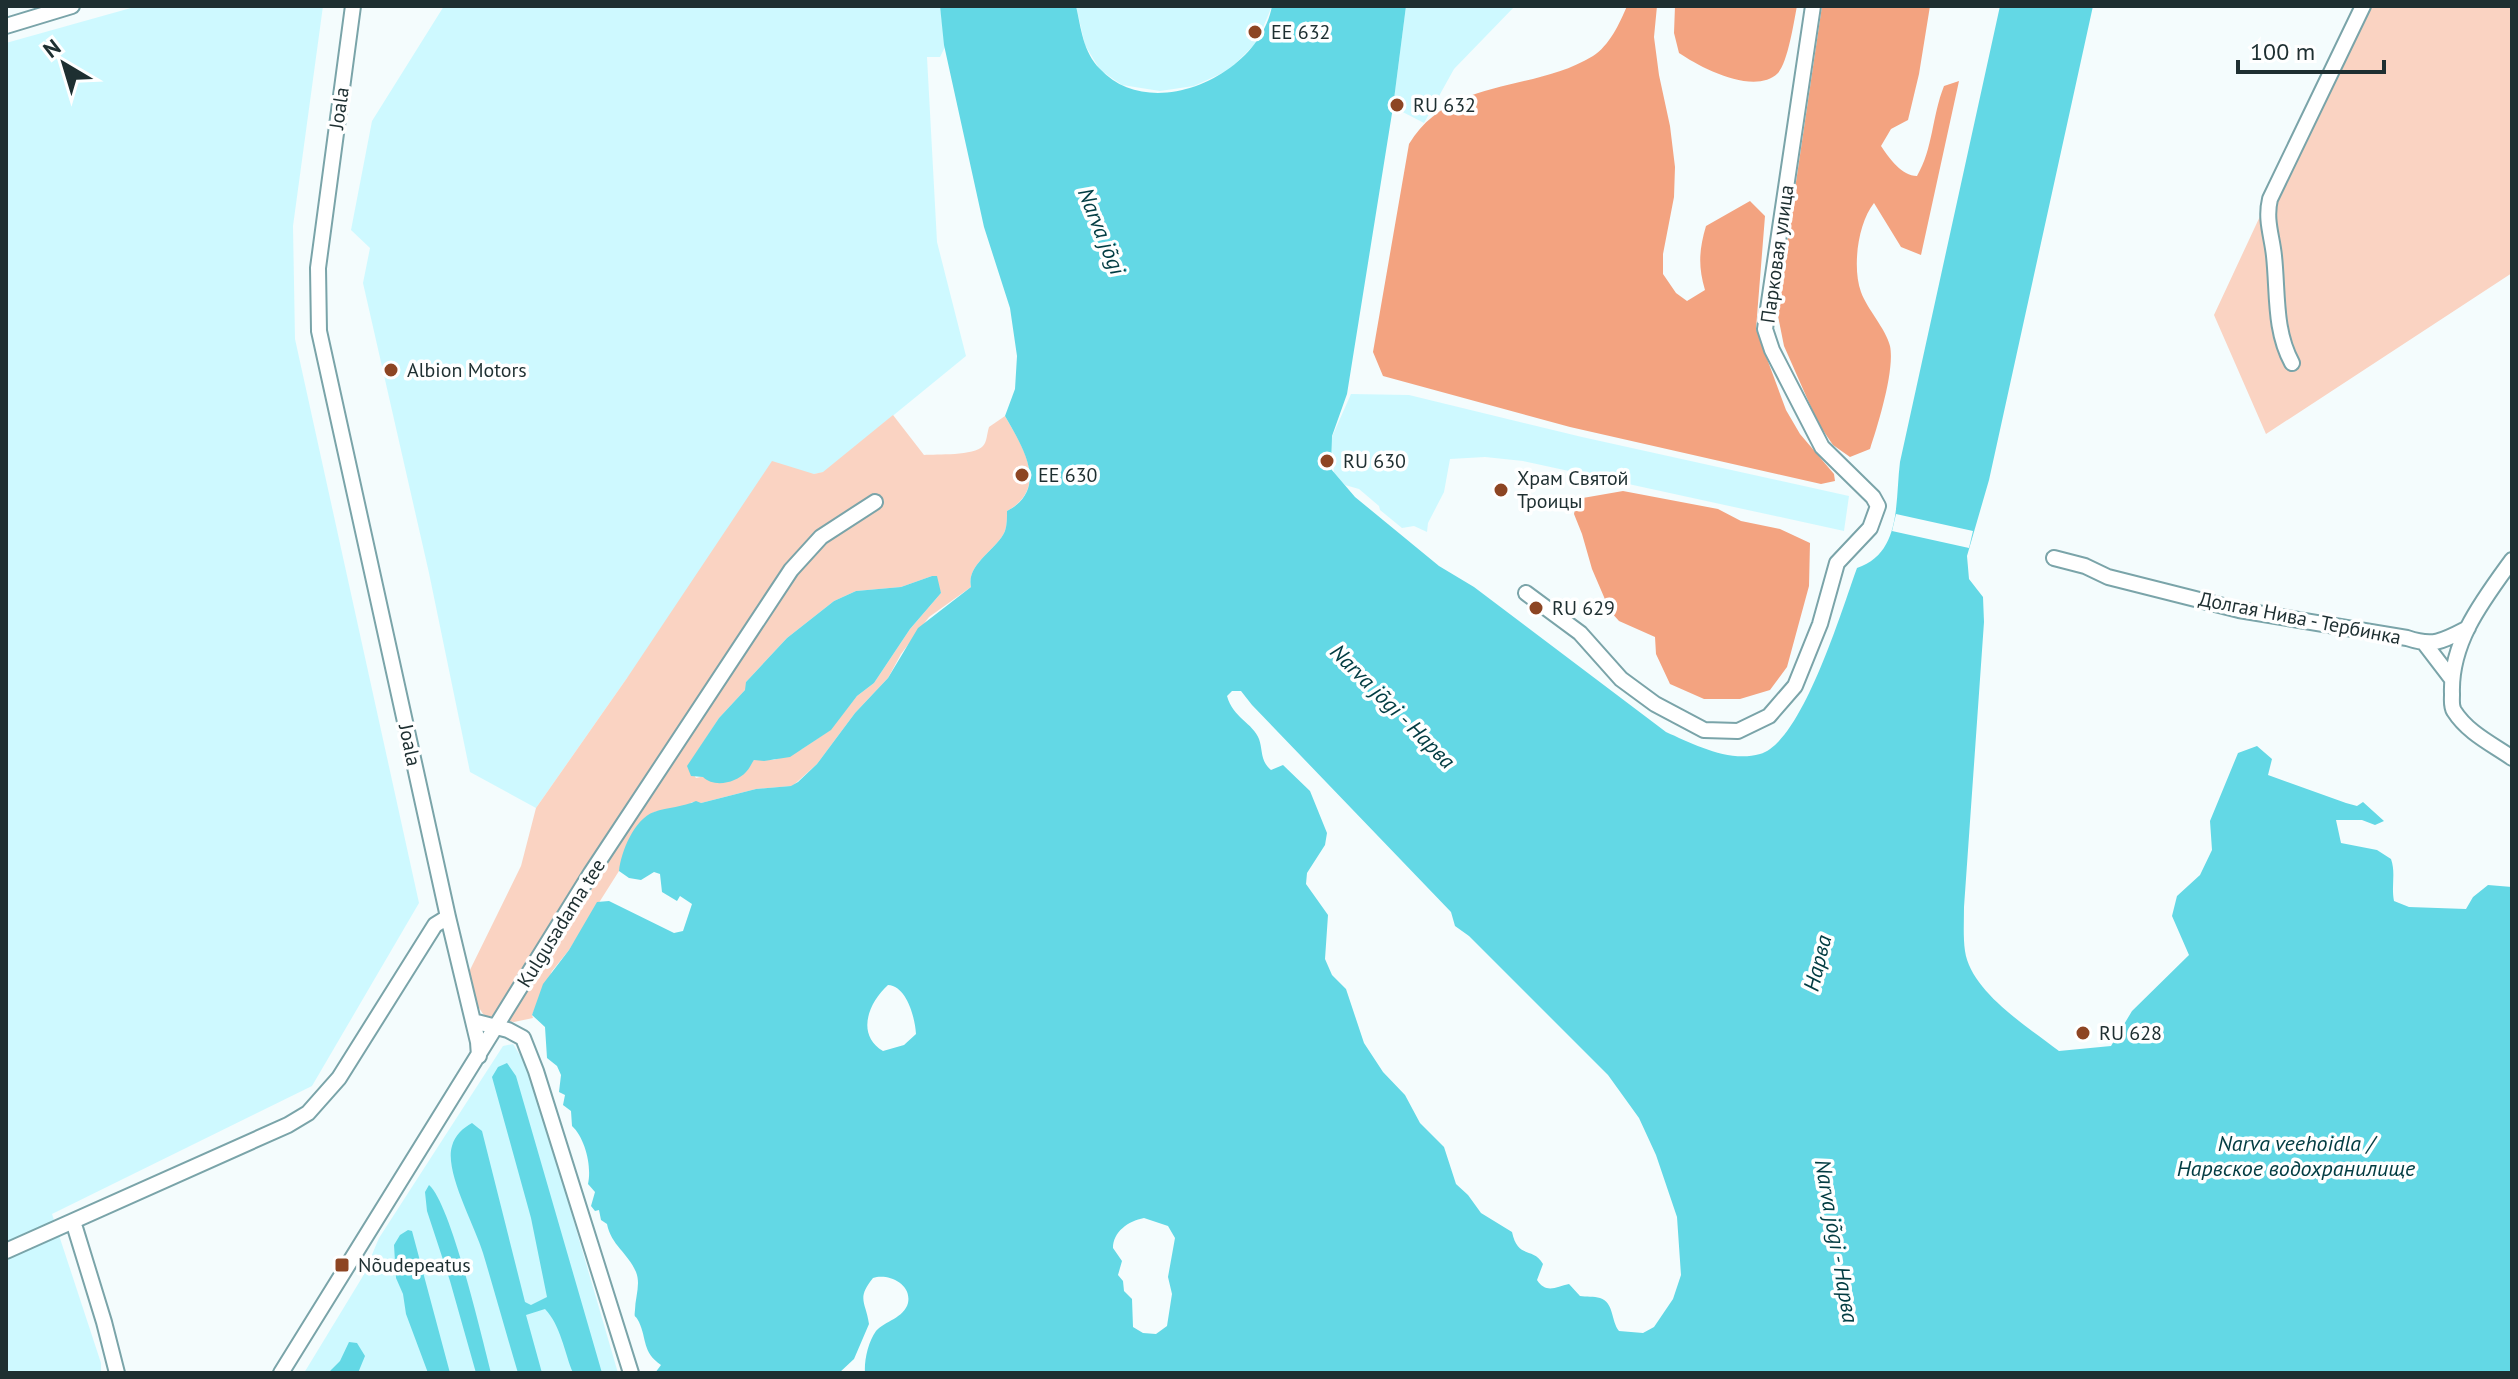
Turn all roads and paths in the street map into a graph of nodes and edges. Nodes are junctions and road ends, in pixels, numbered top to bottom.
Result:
1 (72, 6) edge
2 (353, 6) edge
3 (1813, 6) edge
4 (2363, 6) edge
5 (6, 26) edge
6 (2292, 363) dead end
7 (875, 502) dead end
8 (2054, 558) dead end
9 (2512, 560) edge
10 (1526, 593) dead end
11 (2468, 628) junction
12 (2425, 644) junction
13 (2451, 678) junction
14 (2512, 758) edge
15 (448, 917) junction
16 (473, 1021) junction
17 (497, 1029) junction
18 (479, 1056) junction
19 (73, 1221) junction
20 (6, 1251) edge
21 (117, 1373) edge
22 (281, 1373) edge
23 (631, 1373) edge

1 - 5 street
2 - 15 street, Joala
3 - 10 street, Парковая улица
4 - 6 street
7 - 17 street, Kulgusadama tee
8 - 12 street, Долгая Нива - Тербинка
9 - 11 street
11 - 12 street, Долгая Нива - Тербинка
11 - 13 street
12 - 13 street
13 - 14 street
15 - 16 street, Joala
15 - 19 street
16 - 17 street
16 - 18 street, Joala
17 - 18 street, Kulgusadama tee
17 - 23 street
18 - 22 street, Kulgusadama tee
19 - 20 street
19 - 21 street

